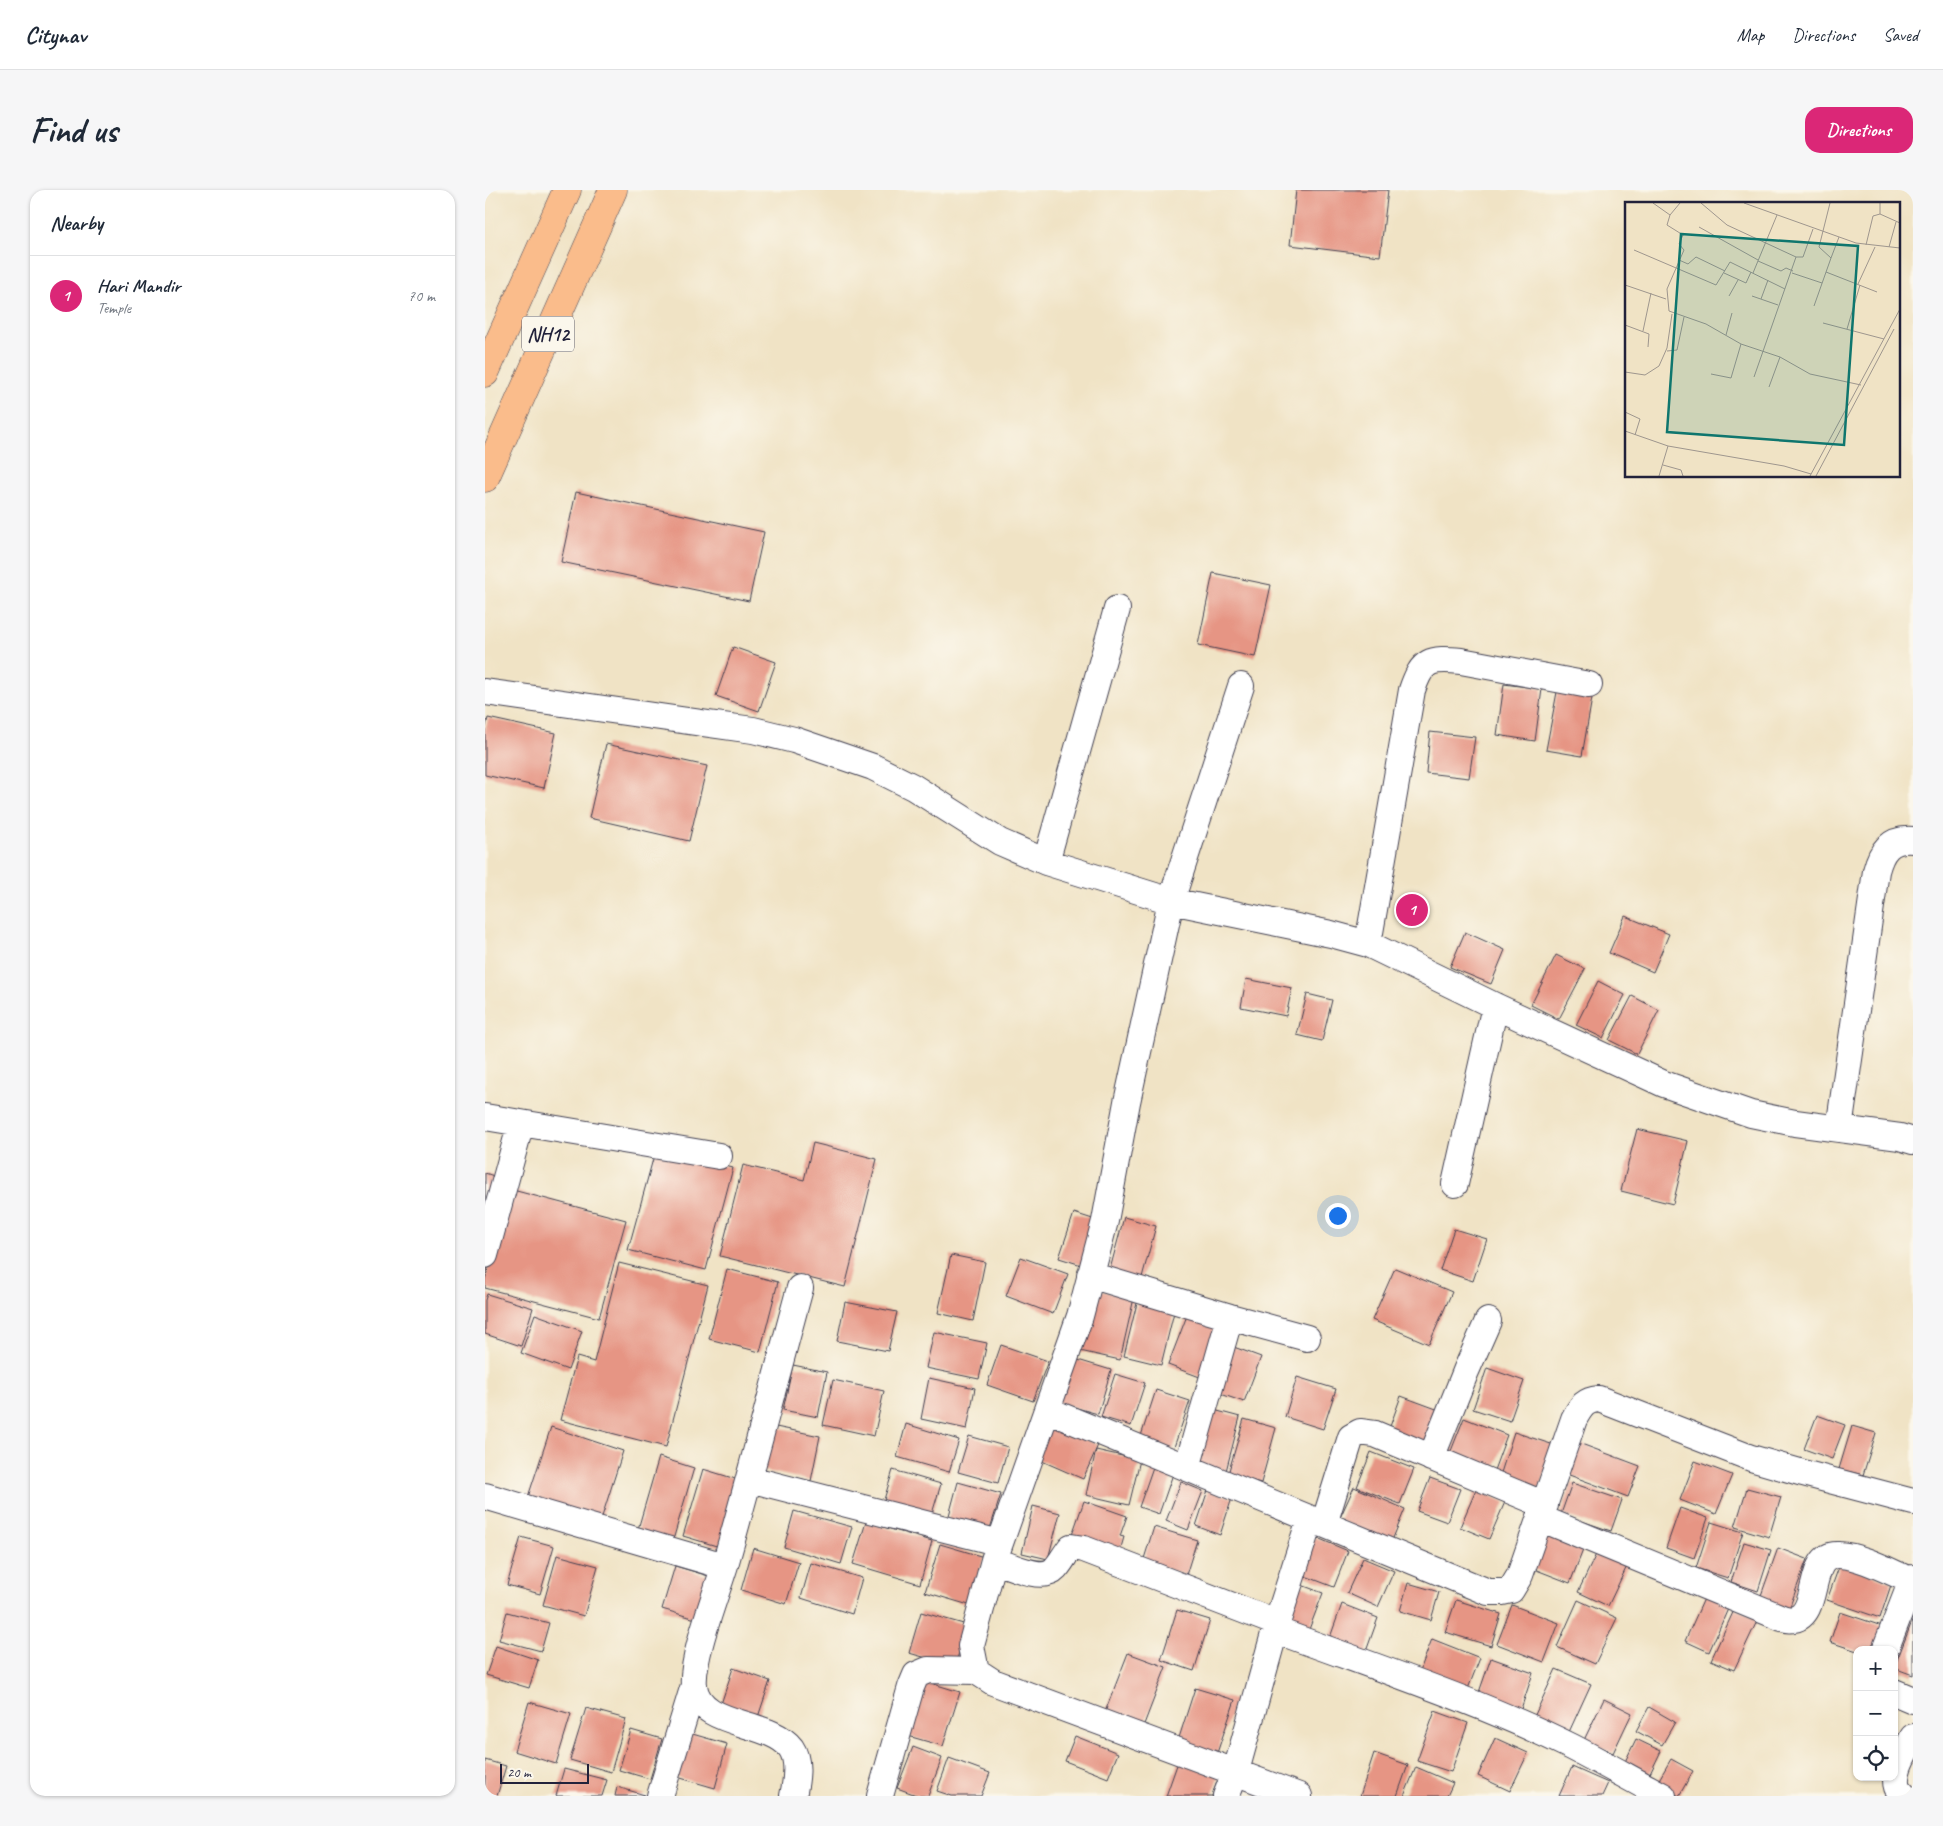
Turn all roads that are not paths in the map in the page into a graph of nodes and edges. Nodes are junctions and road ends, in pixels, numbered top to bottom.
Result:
1 (567, 190) edge
2 (613, 190) edge
3 (485, 373) edge
4 (485, 478) edge
5 (1117, 609) dead end
6 (1589, 685) dead end
7 (1241, 686) dead end
8 (485, 692) edge
9 (1913, 840) edge
10 (1046, 862) junction
11 (1171, 901) junction
12 (1368, 944) junction
13 (1495, 1006) junction
14 (485, 1117) edge
15 (521, 1123) junction
16 (1839, 1129) junction
17 (1913, 1141) edge
18 (719, 1156) dead end
19 (1455, 1184) dead end
20 (485, 1255) edge
21 (1090, 1275) junction
22 (800, 1288) dead end
23 (1230, 1317) junction
24 (1489, 1321) dead end
25 (1307, 1338) dead end
26 (1047, 1410) junction
27 (1431, 1458) junction
28 (1187, 1468) junction
29 (749, 1479) junction
30 (485, 1496) edge
31 (1913, 1502) edge
32 (1542, 1511) junction
33 (1317, 1521) junction
34 (997, 1552) junction
35 (725, 1566) junction
36 (1912, 1580) edge
37 (1276, 1626) junction
38 (1887, 1646) edge
39 (976, 1671) junction
40 (694, 1685) junction
41 (1898, 1694) edge
42 (1913, 1700) edge
43 (1913, 1737) edge
44 (1235, 1771) junction
45 (660, 1796) edge
46 (793, 1796) edge
47 (880, 1796) edge
48 (1226, 1796) edge
49 (1299, 1796) edge
50 (1663, 1796) edge
51 (1904, 1796) edge

1 - 3 highway, NH12
2 - 4 highway, NH12
5 - 10 street
6 - 12 street
7 - 11 street
8 - 10 street
9 - 16 street
10 - 11 street
11 - 12 street
11 - 21 street
12 - 13 street
13 - 16 street
13 - 19 street
14 - 15 street
15 - 18 street
15 - 20 street
16 - 17 street
21 - 23 street
21 - 26 street
22 - 29 street
23 - 25 street
23 - 28 street
24 - 27 street
26 - 28 street
26 - 34 street
27 - 32 street
27 - 33 street
28 - 33 street
29 - 34 street
29 - 35 street
30 - 35 street
31 - 32 street
32 - 33 street
32 - 36 street
33 - 37 street
34 - 37 street
34 - 39 street
35 - 40 street
36 - 38 street
37 - 44 street
37 - 50 street
39 - 44 street
39 - 47 street
40 - 45 street
40 - 46 street
41 - 42 street
43 - 51 street
44 - 48 street
44 - 49 street

